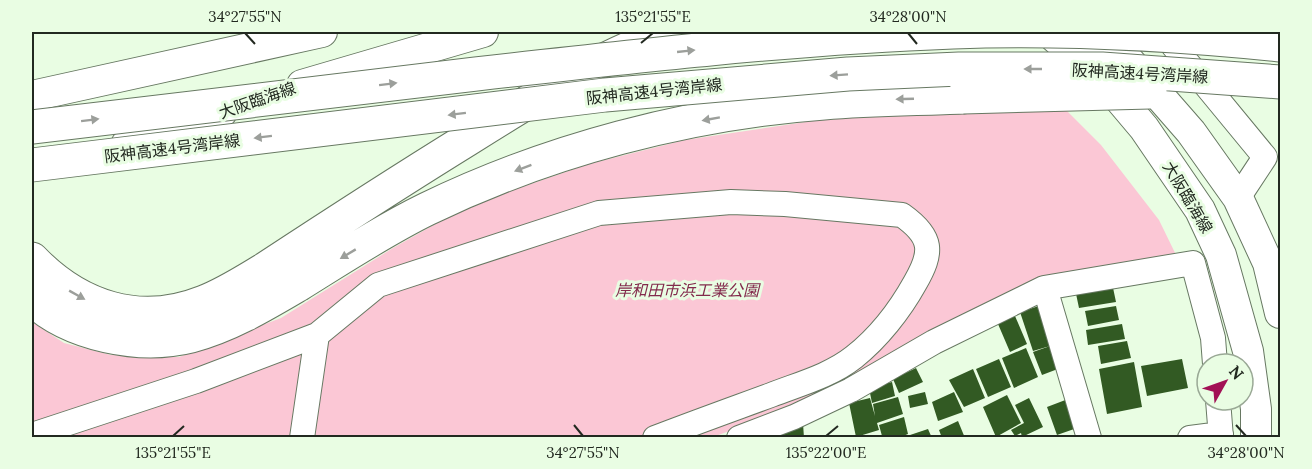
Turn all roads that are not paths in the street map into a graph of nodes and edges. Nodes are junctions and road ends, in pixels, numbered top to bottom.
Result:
1 (322, 32) edge
2 (483, 32) edge
3 (669, 32) edge
4 (1049, 32) edge
5 (1093, 32) edge
6 (1162, 32) edge
7 (1281, 45) edge
8 (1281, 82) edge
9 (1281, 95) edge
10 (32, 96) edge
11 (32, 126) edge
12 (32, 165) edge
13 (32, 173) edge
14 (1238, 198) junction
15 (32, 259) edge
16 (1047, 295) dead end
17 (32, 299) edge
18 (1281, 314) edge
19 (318, 335) junction
20 (1214, 352) edge
21 (1219, 412) edge
22 (32, 435) edge
23 (1221, 436) edge
24 (302, 438) edge
25 (655, 438) edge
26 (739, 438) edge
27 (1089, 438) edge
28 (1190, 438) edge
29 (1256, 438) edge

1 - 10 main road
2 - 13 main road, 大阪臨海線
15 -> 3 highway
4 - 29 main road, 大阪臨海線
5 - 14 main road
6 - 14 street
11 -> 7 highway, bridge
8 -> 12 highway, 阪神高速4号湾岸線, bridge
9 -> 17 highway, bridge
14 - 18 main road
16 - 27 street
19 - 22 street
19 - 24 street
19 - 25 street
20 - 26 street
21 - 23 street
23 - 28 street

